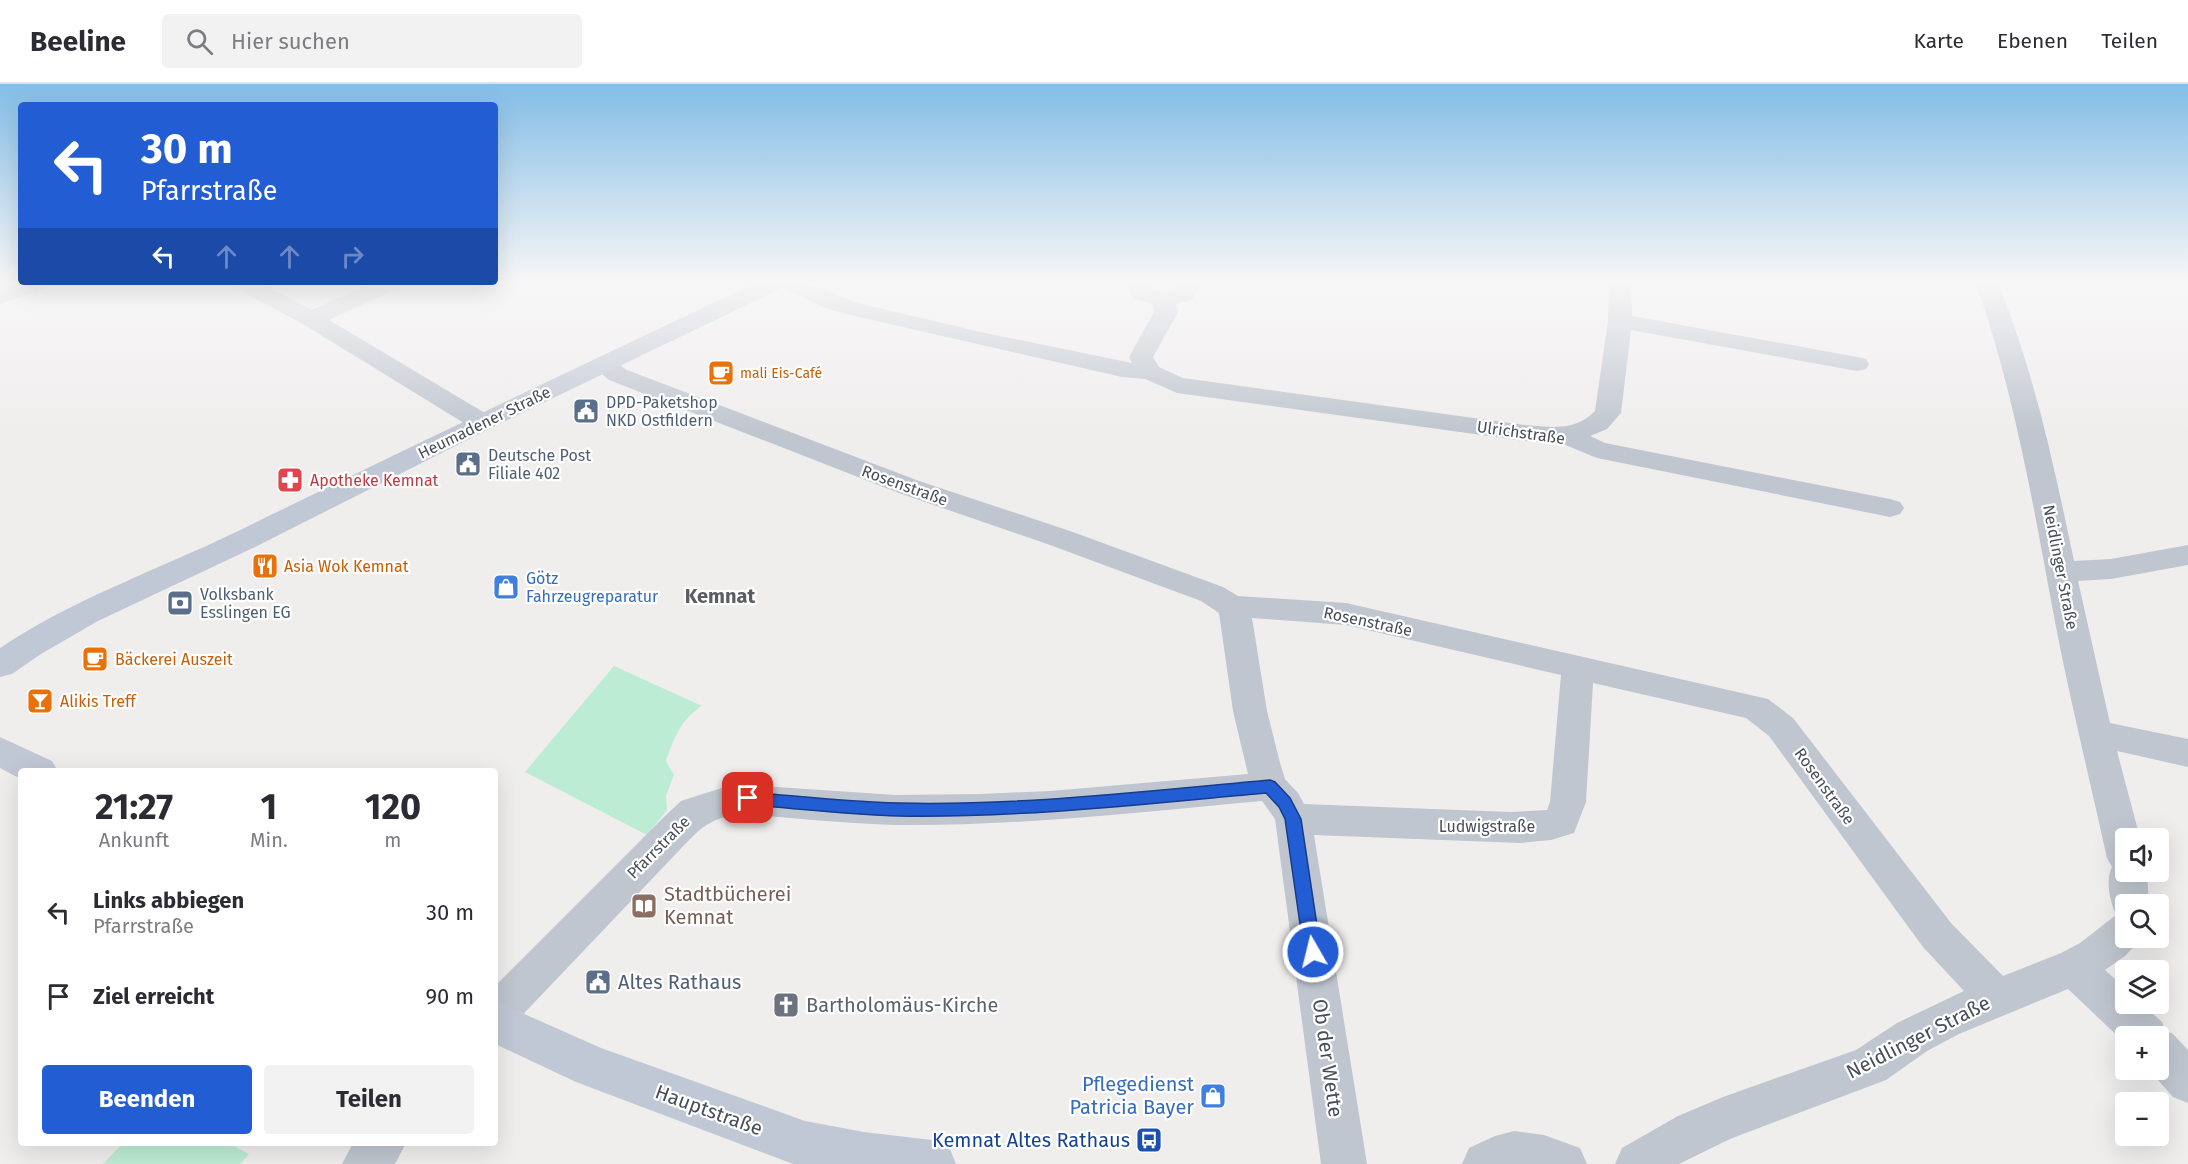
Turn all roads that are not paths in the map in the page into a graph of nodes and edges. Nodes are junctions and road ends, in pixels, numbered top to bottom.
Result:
1 (331, 331) edge
2 (672, 331) edge
3 (950, 331) edge
4 (1155, 331) edge
5 (1619, 331) edge
6 (1677, 331) edge
7 (2002, 331) edge
8 (1857, 364) dead end
9 (603, 365) junction
10 (1150, 372) junction
11 (481, 422) junction
12 (1568, 436) junction
13 (1890, 508) dead end
14 (2188, 555) edge
15 (2062, 572) junction
16 (1232, 606) junction
17 (0, 665) edge
18 (1578, 669) junction
19 (2097, 733) junction
20 (0, 751) edge
21 (2188, 753) edge
22 (33, 768) edge
23 (1270, 786) junction
24 (1293, 819) junction
25 (2119, 828) edge
26 (2115, 941) edge
27 (2074, 968) junction
28 (1996, 997) junction
29 (498, 1011) edge
30 (498, 1023) edge
31 (2136, 1026) edge
32 (2169, 1060) edge
33 (2188, 1082) edge
34 (380, 1146) edge
35 (365, 1164) edge
36 (932, 1164) edge
37 (1344, 1164) edge
38 (1485, 1164) edge
39 (1564, 1164) edge
40 (1638, 1164) edge

1 - 11 street
2 - 9 main road, Heumadener Straße
3 - 10 street, Ulrichstraße
4 - 10 street
5 - 12 street
6 - 8 street
7 - 15 street, Neidlinger Straße
9 - 11 main road, Heumadener Straße
9 - 16 street, Rosenstraße
10 - 12 street, Ulrichstraße
11 - 17 main road, Heumadener Straße
12 - 13 street, Ulrichstraße
14 - 15 street
15 - 19 street, Neidlinger Straße
16 - 18 street, Rosenstraße
16 - 23 street, Ob der Wette
18 - 24 street, Ludwigstraße
18 - 28 street, Rosenstraße
19 - 21 street
19 - 25 street, Neidlinger Straße
20 - 22 main road
23 - 24 street, Ob der Wette
23 - 29 street, Pfarrstraße
24 - 37 street, Ob der Wette
26 - 27 street, Neidlinger Straße
27 - 28 street, Neidlinger Straße
27 - 31 street
28 - 40 street, Neidlinger Straße
30 - 36 main road, Hauptstraße
32 - 33 street
34 - 35 street
38 - 39 street

